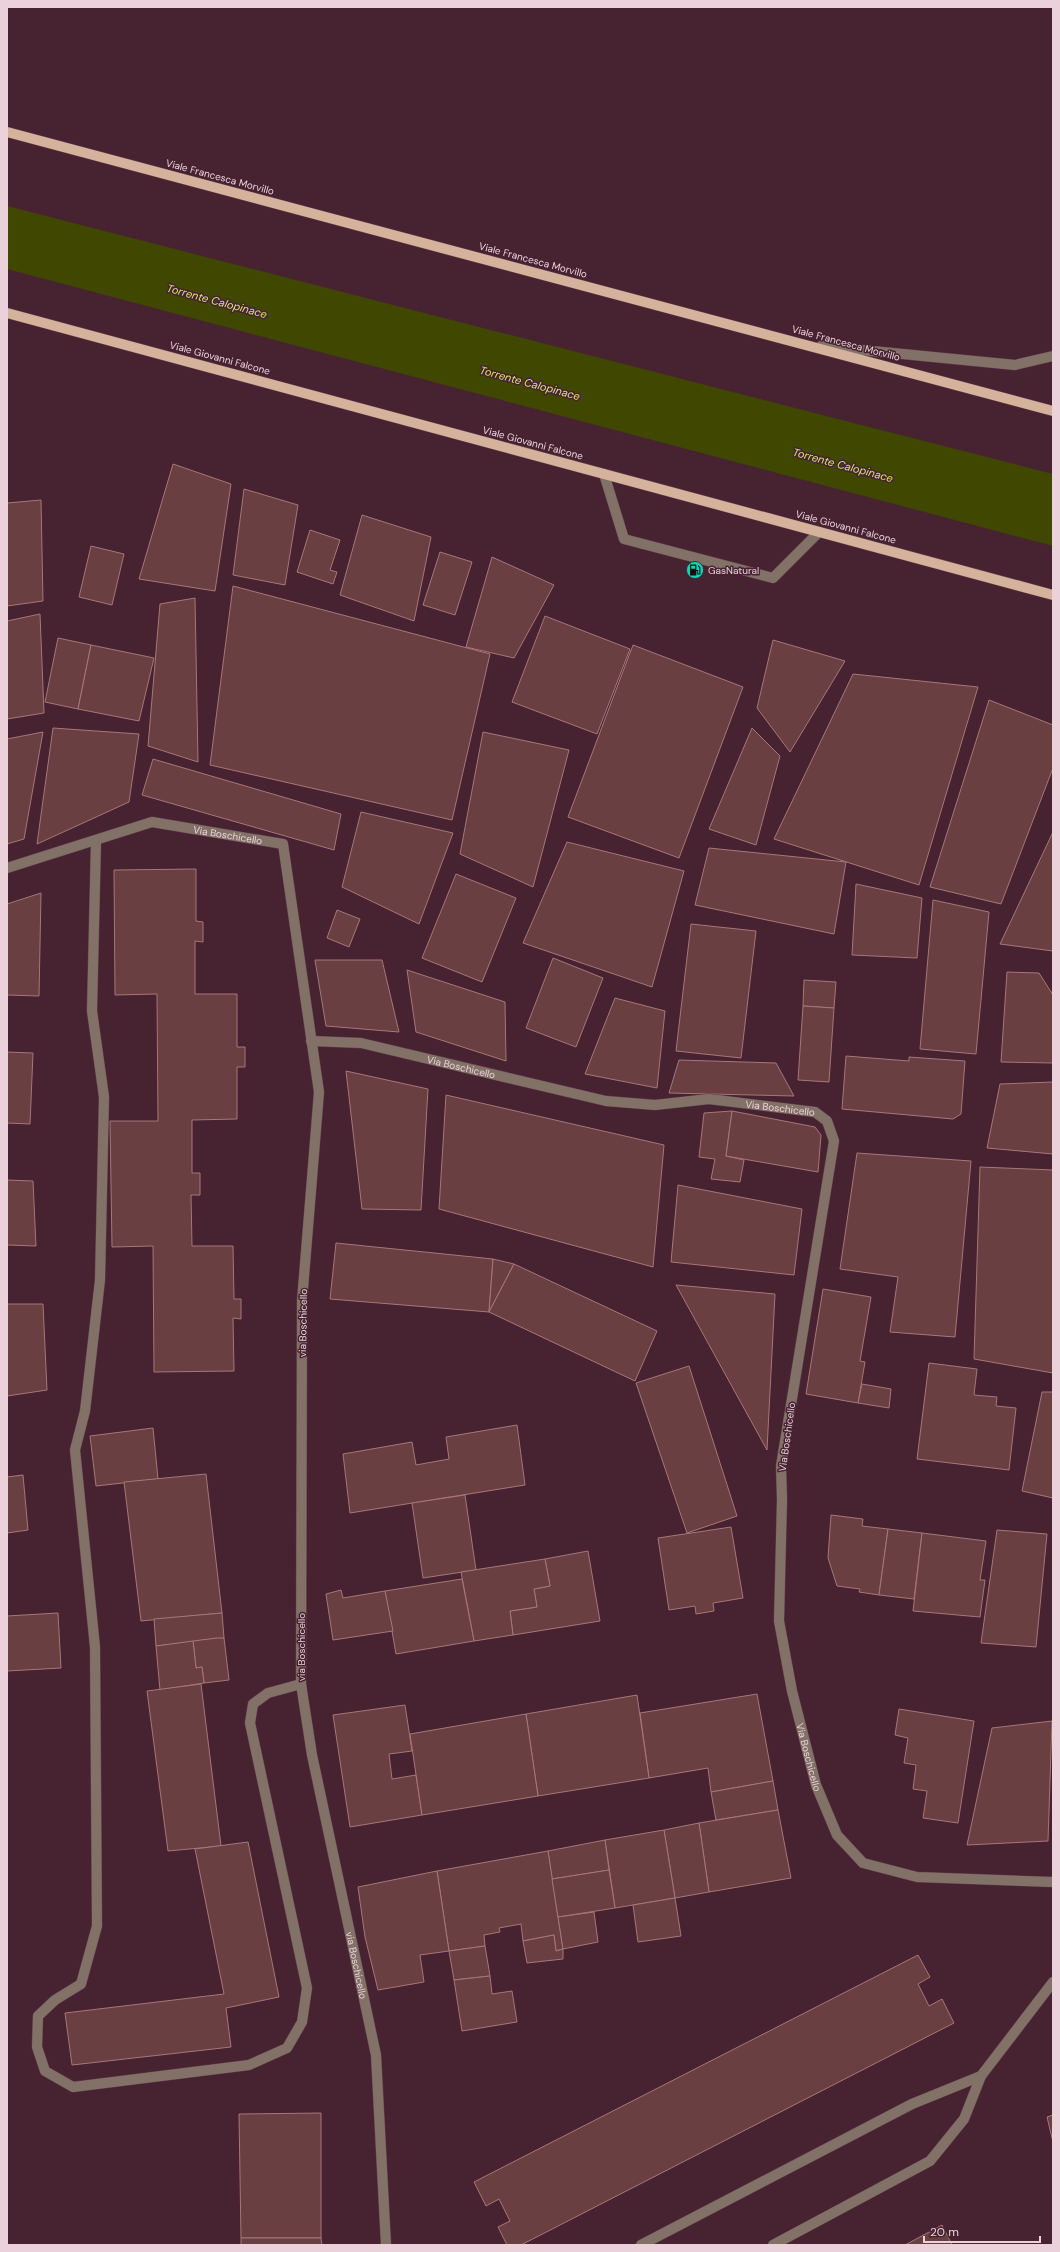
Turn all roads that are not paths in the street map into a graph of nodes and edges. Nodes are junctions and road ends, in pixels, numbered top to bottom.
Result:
1 (7, 132) edge
2 (7, 313) edge
3 (806, 345) junction
4 (1053, 356) edge
5 (1053, 411) edge
6 (604, 474) junction
7 (820, 532) junction
8 (1053, 595) edge
9 (96, 841) junction
10 (7, 868) edge
11 (311, 1042) junction
12 (301, 1684) junction
13 (1053, 1882) edge
14 (1053, 1982) edge
15 (981, 2076) junction
16 (386, 2245) edge
17 (640, 2245) edge
18 (773, 2245) edge

1 - 3 main road, Viale Francesca Morvillo
2 - 6 main road, Viale Giovanni Falcone
3 - 4 street
3 - 5 main road, Viale Francesca Morvillo
6 - 7 main road, Viale Giovanni Falcone
6 - 7 street
7 - 8 main road, Viale Giovanni Falcone
9 - 10 street, Via Boschicello
9 - 11 street, Via Boschicello
9 - 12 street
11 - 12 street, via Boschicello
11 - 13 street, Via Boschicello
12 - 16 street, via Boschicello
14 - 15 street
15 - 17 street
15 - 18 street

